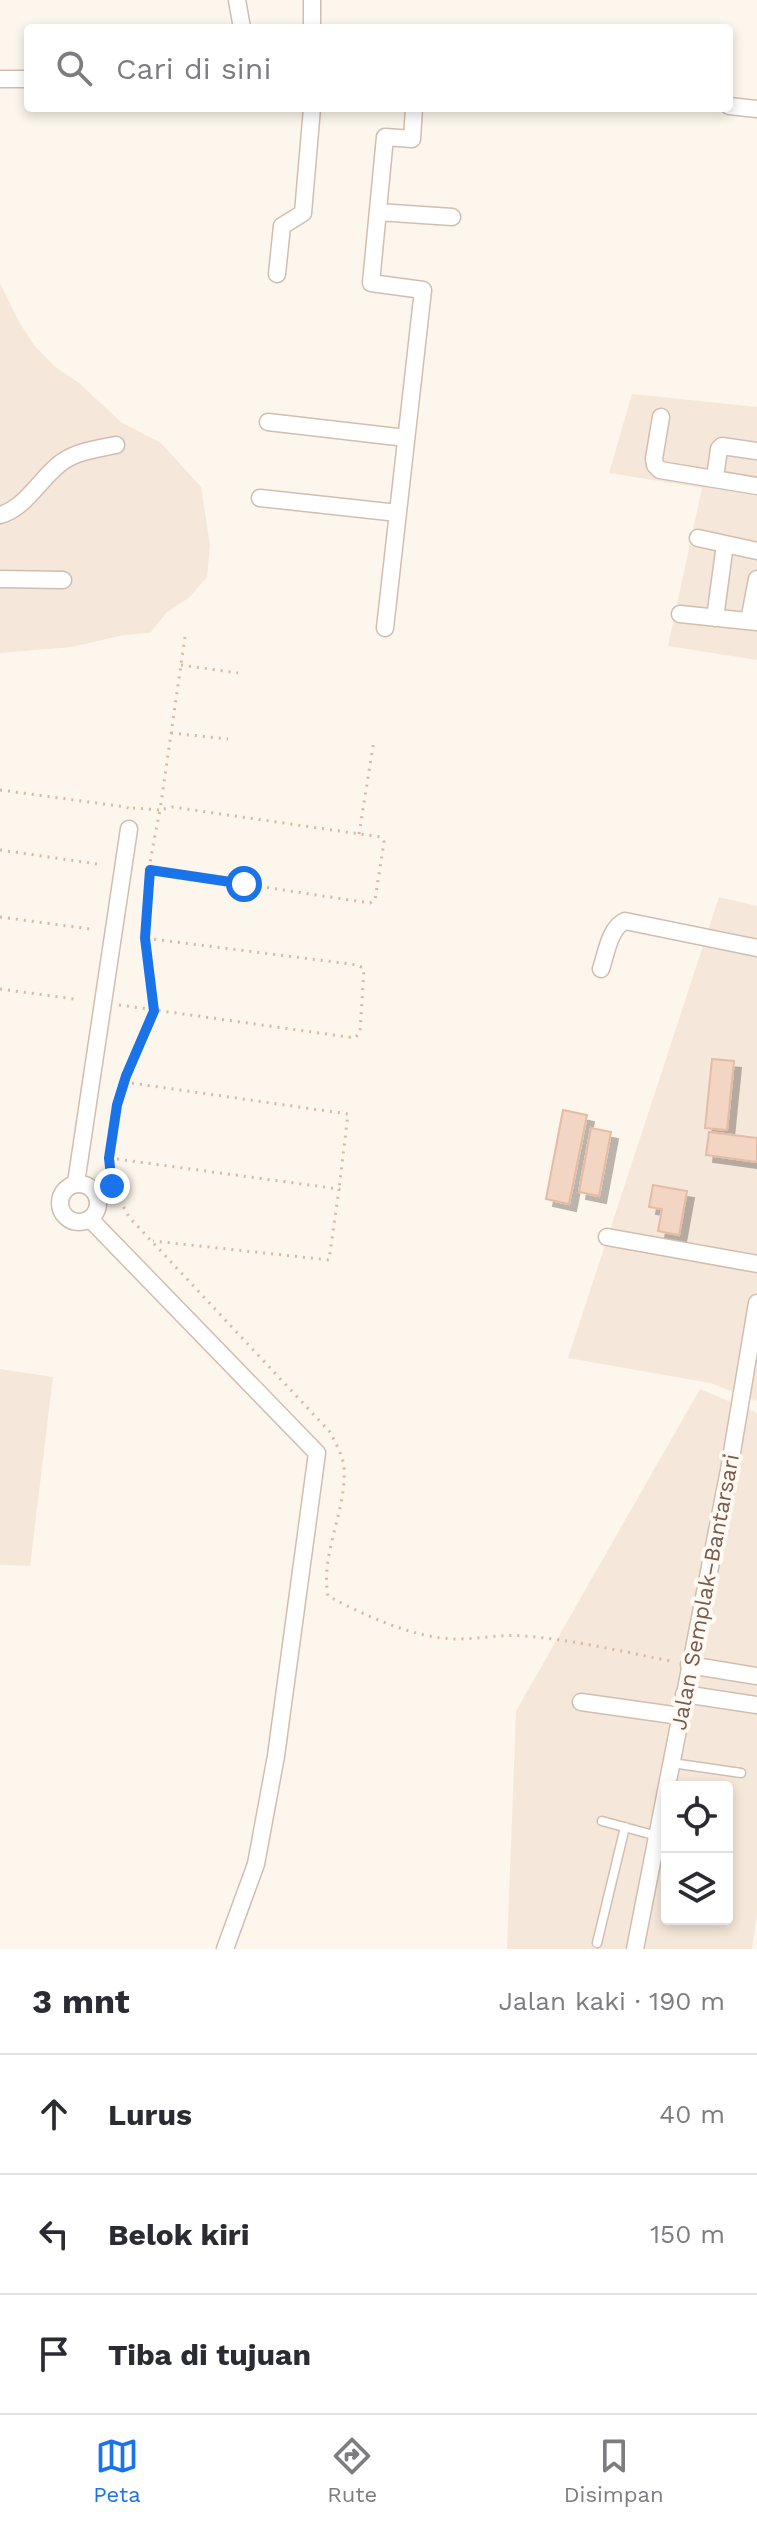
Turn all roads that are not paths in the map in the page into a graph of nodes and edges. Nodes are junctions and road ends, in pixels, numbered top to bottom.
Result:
1 (237, 0) edge
2 (312, 0) edge
3 (241, 24) edge
4 (312, 24) edge
5 (0, 79) edge
6 (24, 79) edge
7 (733, 106) edge
8 (757, 109) edge
9 (312, 112) edge
10 (414, 112) edge
11 (378, 212) junction
12 (452, 217) dead end
13 (277, 274) dead end
14 (661, 417) dead end
15 (268, 422) dead end
16 (406, 438) junction
17 (116, 445) dead end
18 (757, 451) edge
19 (715, 477) junction
20 (757, 486) edge
21 (260, 498) dead end
22 (398, 513) junction
23 (0, 515) edge
24 (698, 538) dead end
25 (725, 544) junction
26 (757, 551) edge
27 (0, 579) edge
28 (757, 579) edge
29 (63, 580) dead end
30 (754, 613) edge
31 (680, 614) dead end
32 (715, 618) junction
33 (385, 628) dead end
34 (129, 829) road end
35 (757, 948) edge
36 (601, 969) dead end
37 (76, 1183) junction
38 (90, 1219) junction
39 (607, 1237) dead end
40 (757, 1264) edge
41 (757, 1303) edge
42 (749, 1400) edge
43 (689, 1665) junction
44 (757, 1676) edge
45 (684, 1694) junction
46 (581, 1702) dead end
47 (757, 1705) edge
48 (680, 1716) junction
49 (672, 1763) junction
50 (741, 1773) dead end
51 (602, 1821) dead end
52 (625, 1827) junction
53 (657, 1836) junction
54 (597, 1943) dead end
55 (225, 1949) edge
56 (635, 1949) edge

1 - 3 street
2 - 4 street
5 - 6 street
7 - 8 street
9 - 13 street
10 - 11 street
11 - 12 street
11 - 16 street
14 - 19 street
15 - 16 street
16 - 22 street
17 - 23 street
18 - 19 street
19 - 20 street
21 - 22 street
22 - 33 street
24 - 25 street
25 - 26 street
25 - 32 street
27 - 29 street
28 - 30 street
30 - 32 street
31 - 32 street
34 - 37 street
35 - 36 street
37 - 38 street
37 - 38 street
38 - 55 street
39 - 40 street
41 - 42 street, Jalan Semplak–Bantarsari
42 - 43 street, Jalan Semplak–Bantarsari
43 - 44 street
43 - 45 street, Jalan Semplak–Bantarsari
45 - 47 street
45 - 48 street, Jalan Semplak–Bantarsari
46 - 48 street
48 - 49 street, Jalan Semplak–Bantarsari
49 - 50 lane
49 - 53 street, Jalan Semplak–Bantarsari
51 - 52 lane
52 - 53 lane
52 - 54 lane
53 - 56 street, Jalan Semplak–Bantarsari

